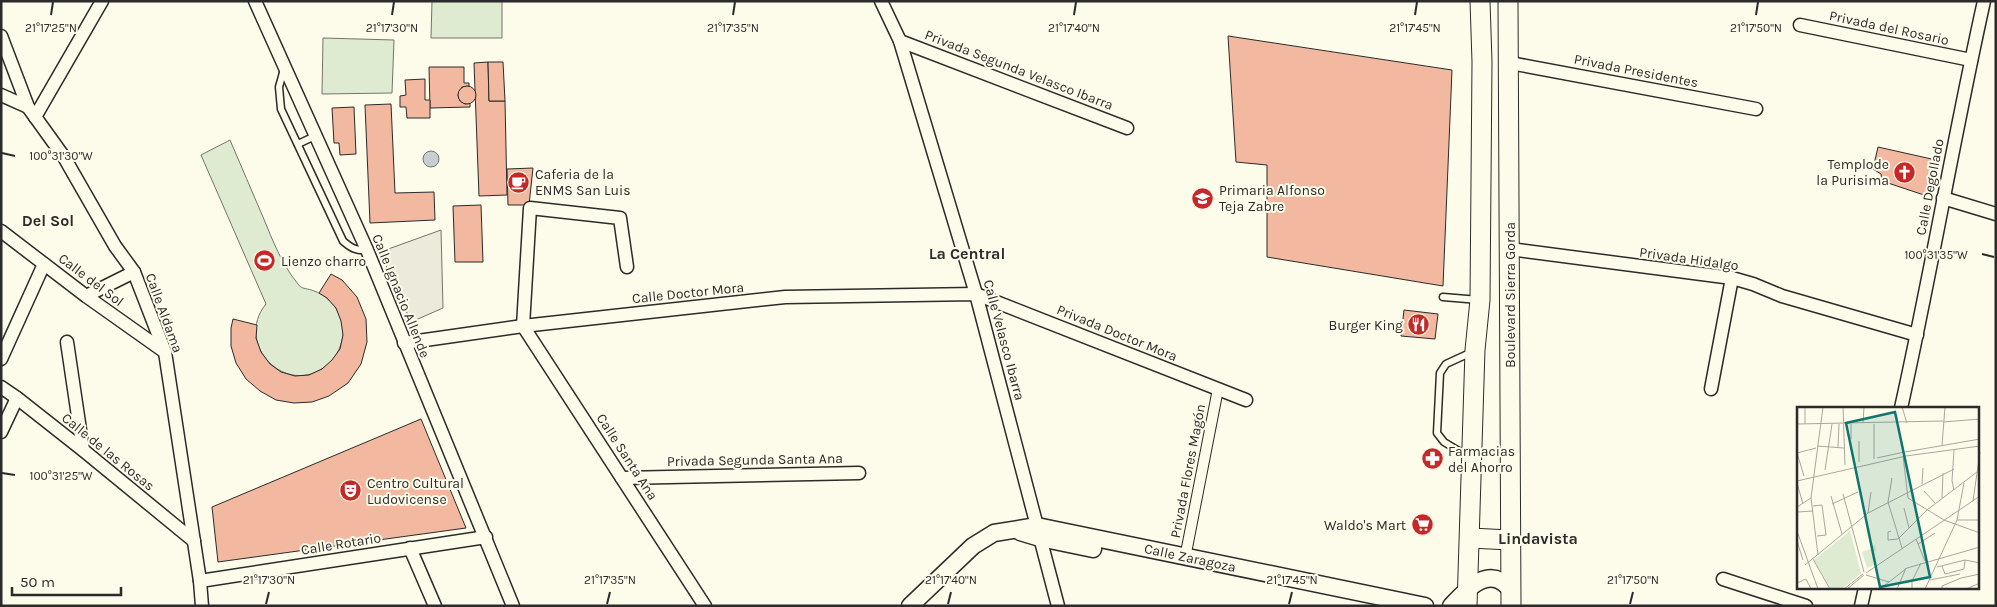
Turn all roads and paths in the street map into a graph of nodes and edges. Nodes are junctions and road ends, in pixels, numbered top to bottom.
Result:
1 (102, 1) edge
2 (255, 1) edge
3 (881, 1) edge
4 (1480, 1) edge
5 (1508, 1) edge
6 (1984, 1) edge
7 (1800, 25) dead end
8 (1, 36) edge
9 (900, 41) junction
10 (1971, 60) junction
11 (1510, 63) junction
12 (284, 68) junction
13 (1, 94) edge
14 (1756, 110) dead end
15 (32, 112) junction
16 (1127, 128) dead end
17 (315, 136) junction
18 (298, 144) junction
19 (1942, 198) junction
20 (1996, 214) edge
21 (1, 231) edge
22 (1510, 249) junction
23 (367, 250) junction
24 (44, 264) junction
25 (627, 267) dead end
26 (134, 272) junction
27 (1732, 278) junction
28 (976, 294) junction
29 (86, 296) junction
30 (1442, 297) dead end
31 (1510, 298) junction
32 (1480, 300) junction
33 (523, 326) junction
34 (1917, 335) junction
35 (67, 342) dead end
36 (404, 343) junction
37 (1475, 350) junction
38 (165, 352) junction
39 (1, 359) edge
40 (1, 387) edge
41 (1710, 388) dead end
42 (1218, 389) junction
43 (18, 398) junction
44 (1246, 400) dead end
45 (1901, 407) edge
46 (1, 432) edge
47 (83, 450) junction
48 (1472, 459) junction
49 (859, 473) dead end
50 (622, 478) junction
51 (1039, 532) junction
52 (486, 537) junction
53 (1470, 538) junction
54 (1510, 540) junction
55 (194, 542) junction
56 (410, 548) junction
57 (1185, 558) junction
58 (1723, 579) dead end
59 (200, 581) junction
60 (1865, 590) edge
61 (1467, 597) edge
62 (1511, 597) edge
63 (202, 606) edge
64 (434, 606) edge
65 (513, 606) edge
66 (705, 606) edge
67 (910, 606) edge
68 (1058, 606) edge
69 (1371, 606) edge
70 (1425, 606) edge
71 (1451, 606) edge
72 (1806, 606) edge
73 (1862, 606) edge

1 - 15 street
2 - 12 street, Calle Ignacio Allende
3 - 9 street, Calle Velasco Ibarra
4 - 32 main road
5 - 11 main road, Boulevard Sierra Gorda
6 - 10 street, Calle Degollado
7 - 10 street, Privada del Rosario
8 - 15 street, Calle Aldama
9 - 16 street, Privada Segunda Velasco Ibarra
9 - 28 street, Calle Velasco Ibarra
10 - 19 street, Calle Degollado
11 - 14 street, Privada Presidentes
11 - 22 main road, Boulevard Sierra Gorda
12 - 17 street, Calle Ignacio Allende
12 - 18 lane
13 - 15 street
15 - 26 street, Calle Aldama
17 - 18 lane
17 - 23 street, Calle Ignacio Allende
18 - 23 lane
19 - 20 street
19 - 34 street, Calle Degollado
21 - 24 street, Calle del Sol
22 - 27 street, Privada Hidalgo
22 - 31 main road, Boulevard Sierra Gorda
23 - 36 street, Calle Ignacio Allende
24 - 29 street, Calle del Sol
24 - 39 street
25 - 33 street
26 - 29 street
26 - 38 street, Calle Aldama
27 - 34 street, Privada Hidalgo
27 - 41 street
28 - 33 street, Calle Doctor Mora
28 - 42 street, Privada Doctor Mora
28 - 51 street, Calle Velasco Ibarra
29 - 38 street, Calle del Sol
30 - 32 lane
31 - 32 main road
31 - 54 main road, Boulevard Sierra Gorda
32 - 37 main road
33 - 36 street, Calle Doctor Mora
33 - 50 street, Calle Santa Ana
34 - 45 street, Calle Degollado
35 - 47 street
36 - 52 street, Calle Ignacio Allende
37 - 48 main road
37 - 48 lane
38 - 55 street, Calle Aldama
40 - 43 street, Calle de las Rosas
42 - 44 street, Privada Doctor Mora
42 - 57 street, Privada Flores Magón
43 - 46 street
43 - 47 street, Calle de las Rosas
47 - 55 street, Calle de las Rosas
48 - 53 main road
49 - 50 street, Privada Segunda Santa Ana
50 - 66 street, Calle Santa Ana
51 - 57 street, Calle Zaragoza
51 - 67 street, Calle Zaragoza
51 - 68 street, Calle Velasco Ibarra
51 - 69 street, Calle Zaragoza
52 - 56 street, Calle Rotario
52 - 65 street, Calle Ignacio Allende
53 - 54 main road
53 - 61 main road
54 - 62 main road, Boulevard Sierra Gorda
55 - 59 street, Calle Aldama
56 - 59 street, Calle Rotario
56 - 64 street
57 - 70 street, Calle Zaragoza
58 - 72 street
59 - 63 street, Calle Aldama
60 - 73 street
61 - 62 street, Boulevard Sierra Gorda
61 - 71 street

